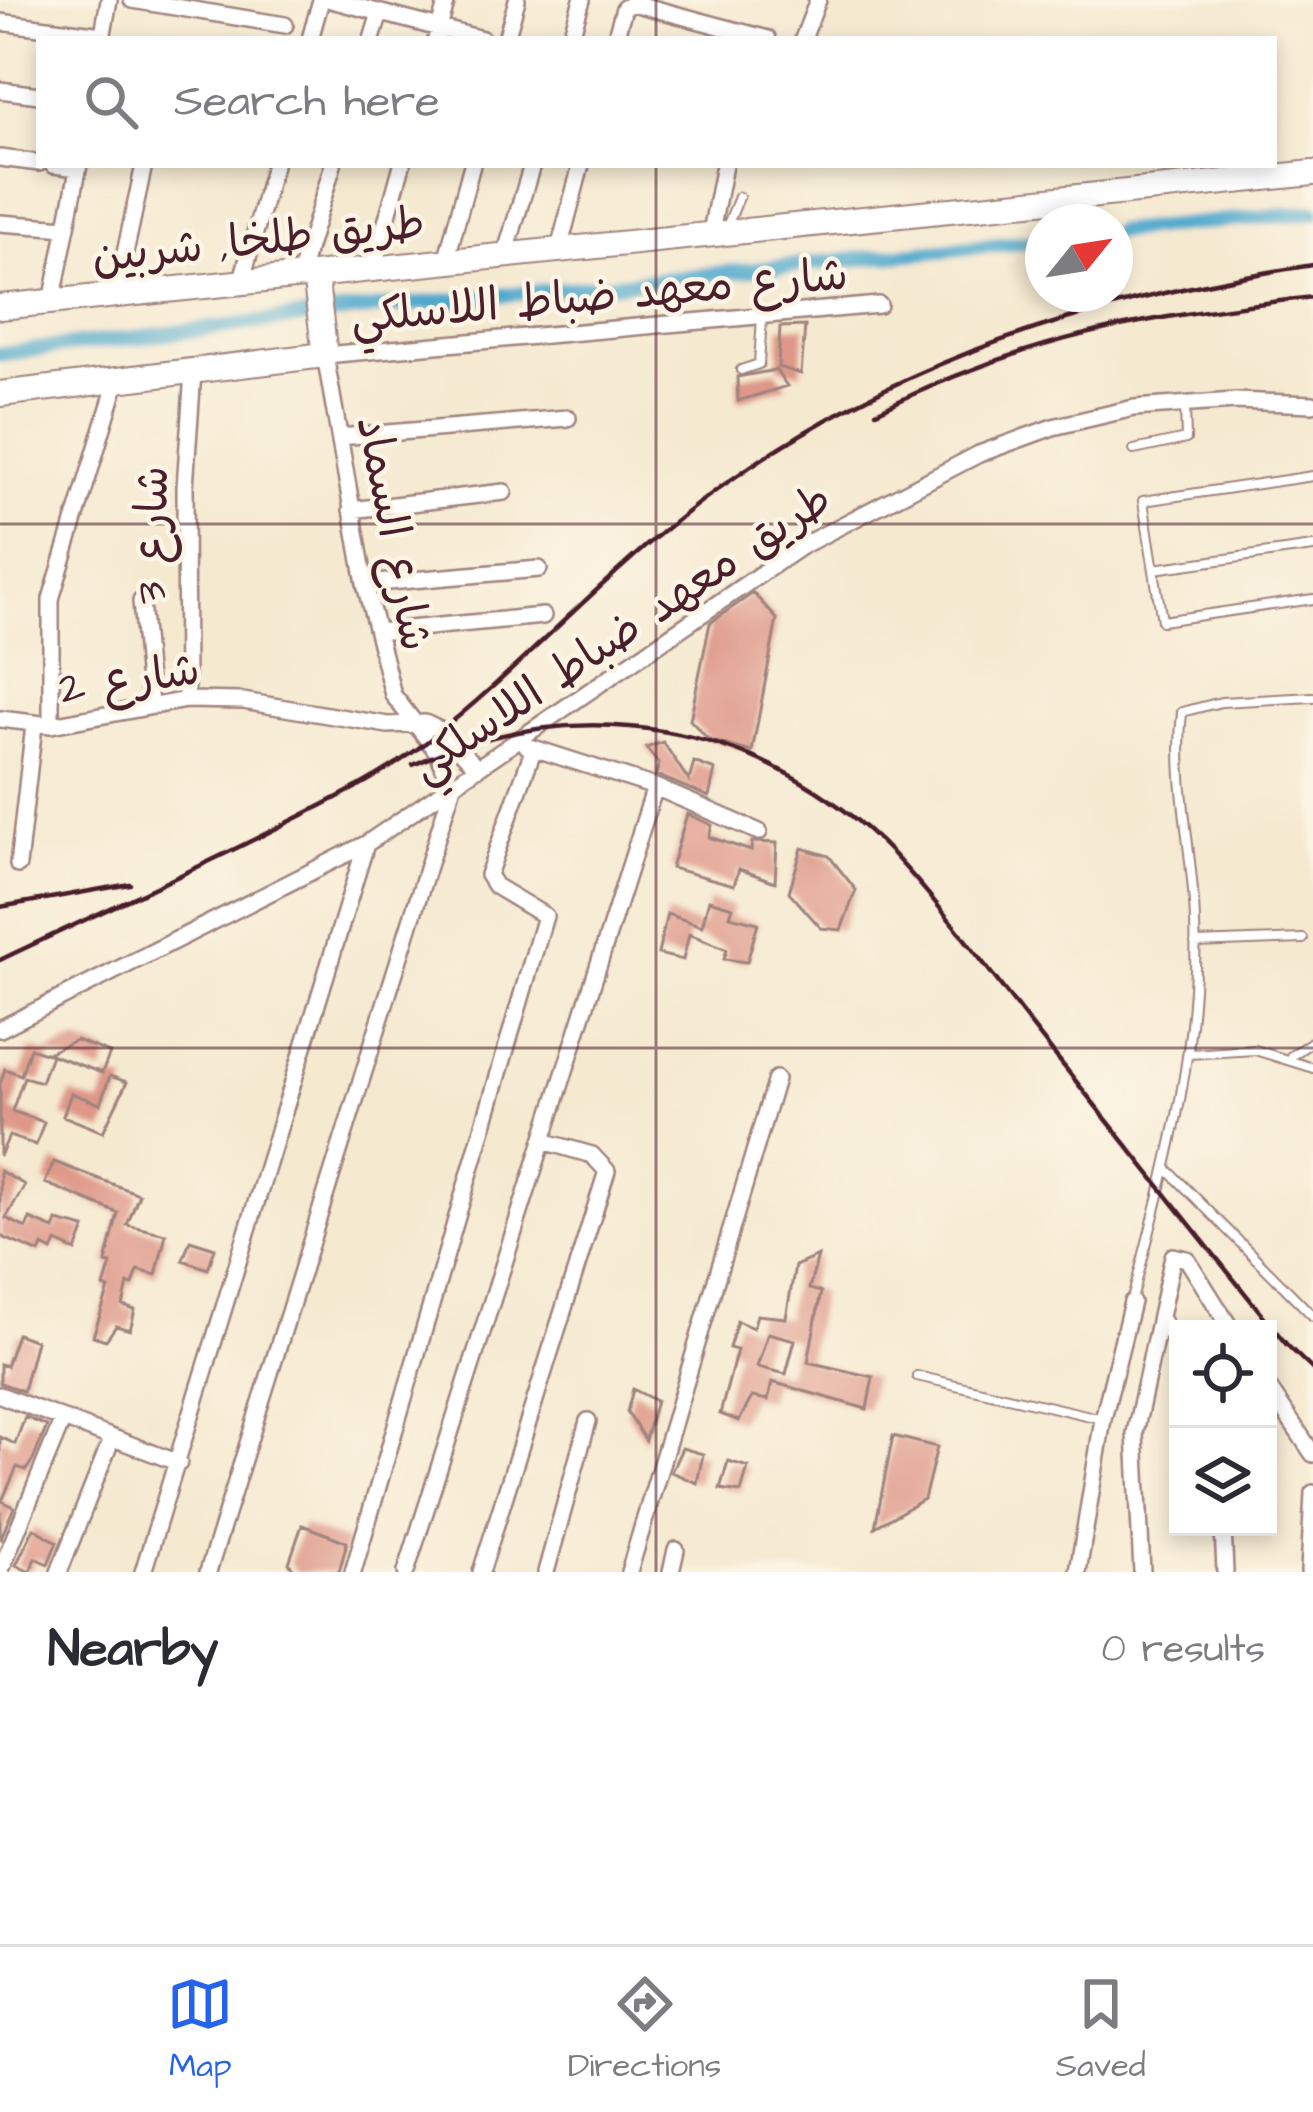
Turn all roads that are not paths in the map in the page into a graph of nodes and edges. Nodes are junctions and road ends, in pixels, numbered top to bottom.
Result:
1 (109, 0) edge
2 (132, 0) edge
3 (321, 0) edge
4 (331, 0) edge
5 (447, 0) edge
6 (517, 0) edge
7 (582, 0) edge
8 (814, 1) edge
9 (375, 8) edge
10 (0, 22) edge
11 (285, 25) dead end
12 (438, 33) edge
13 (95, 36) edge
14 (102, 36) edge
15 (311, 36) edge
16 (507, 36) edge
17 (571, 36) edge
18 (616, 36) edge
19 (756, 36) edge
20 (804, 36) edge
21 (0, 90) edge
22 (36, 94) edge
23 (0, 158) edge
24 (36, 163) edge
25 (79, 168) edge
26 (143, 168) edge
27 (273, 168) edge
28 (333, 168) edge
29 (401, 168) edge
30 (471, 168) edge
31 (531, 168) edge
32 (580, 168) edge
33 (724, 168) edge
34 (1313, 173) edge
35 (739, 196) dead end
36 (0, 223) edge
37 (67, 228) junction
38 (718, 231) junction
39 (559, 249) junction
40 (505, 255) junction
41 (446, 261) junction
42 (373, 269) junction
43 (310, 282) junction
44 (241, 283) junction
45 (116, 295) junction
46 (52, 302) junction
47 (878, 304) dead end
48 (0, 307) edge
49 (762, 315) junction
50 (324, 349) junction
51 (741, 370) dead end
52 (193, 372) junction
53 (117, 381) junction
54 (0, 394) edge
55 (1185, 404) junction
56 (1313, 404) edge
57 (568, 418) dead end
58 (339, 437) junction
59 (1134, 450) dead end
60 (1313, 476) edge
61 (504, 493) dead end
62 (351, 510) junction
63 (1313, 547) edge
64 (539, 569) dead end
65 (1154, 569) junction
66 (365, 584) junction
67 (1313, 599) edge
68 (141, 601) dead end
69 (543, 616) dead end
70 (377, 632) junction
71 (1313, 697) edge
72 (186, 700) junction
73 (150, 706) junction
74 (0, 719) edge
75 (410, 720) junction
76 (42, 725) junction
77 (526, 746) junction
78 (477, 767) junction
79 (451, 787) junction
80 (655, 787) junction
81 (759, 832) dead end
82 (366, 844) junction
83 (18, 865) dead end
84 (1303, 939) dead end
85 (1195, 944) junction
86 (0, 1029) edge
87 (1313, 1041) edge
88 (1189, 1054) junction
89 (1289, 1056) junction
90 (1313, 1068) edge
91 (776, 1079) dead end
92 (543, 1141) junction
93 (1166, 1168) junction
94 (1132, 1302) joint
95 (1313, 1316) edge
96 (1160, 1318) junction
97 (1225, 1320) edge
98 (1169, 1332) edge
99 (917, 1376) dead end
100 (0, 1395) edge
101 (1277, 1401) edge
102 (63, 1419) junction
103 (1103, 1419) junction
104 (588, 1421) dead end
105 (112, 1438) junction
106 (1313, 1454) edge
107 (179, 1463) junction
108 (1313, 1492) edge
109 (1223, 1536) edge
110 (676, 1550) dead end
111 (0, 1572) edge
112 (58, 1572) edge
113 (142, 1572) edge
114 (208, 1572) edge
115 (353, 1572) edge
116 (406, 1572) edge
117 (481, 1572) edge
118 (546, 1572) edge
119 (629, 1572) edge
120 (670, 1572) edge
121 (1078, 1572) edge
122 (1142, 1572) edge
123 (1225, 1572) edge
124 (1309, 1572) edge

1 - 14 street
2 - 11 street
3 - 15 street
4 - 9 street
5 - 12 street
6 - 16 street
7 - 17 street
8 - 20 street
9 - 12 street
10 - 13 street
18 - 19 street
21 - 22 street
23 - 24 street
25 - 37 street
26 - 45 street
27 - 44 street
28 - 43 street
29 - 42 street
30 - 41 street
31 - 40 street
32 - 39 street
33 - 38 street
34 - 38 main road, طريق طلخا, شربين
35 - 38 lane
36 - 37 street
37 - 46 street
38 - 39 main road, طريق طلخا, شربين
39 - 40 main road, طريق طلخا, شربين
40 - 41 main road, طريق طلخا, شربين
41 - 42 main road, طريق طلخا, شربين
42 - 43 main road, طريق طلخا, شربين
43 - 44 main road, طريق طلخا, شربين
43 - 50 main road
44 - 45 main road, طريق طلخا, شربين
45 - 46 main road, طريق طلخا, شربين
46 - 48 main road, طريق طلخا, شربين
47 - 49 street, شارع معهد ضباط اللاسلكي
49 - 50 street, شارع معهد ضباط اللاسلكي
49 - 51 lane
50 - 52 main road
50 - 58 street, شارع السماد
52 - 53 main road
52 - 72 street, شارع 3
53 - 54 main road
53 - 76 street
55 - 56 street, طريق معهد ضباط اللاسلكي
55 - 59 lane
55 - 77 street, طريق معهد ضباط اللاسلكي
57 - 58 street
58 - 62 street, شارع السماد
60 - 65 lane
61 - 62 street
62 - 66 street, شارع السماد
63 - 65 lane
64 - 66 street
65 - 67 lane
66 - 70 street, شارع السماد
68 - 73 street
69 - 70 street
70 - 75 street, شارع السماد
71 - 85 lane
72 - 73 street, شارع 2
72 - 75 street, شارع 2
73 - 76 street, شارع 2
74 - 76 street, شارع 2
75 - 78 street, شارع السماد
75 - 79 street, شارع السماد
76 - 83 street
77 - 78 street, طريق معهد ضباط اللاسلكي
77 - 80 street
77 - 115 street
78 - 79 street, طريق معهد ضباط اللاسلكي
79 - 82 street, طريق معهد ضباط اللاسلكي
79 - 114 street
80 - 81 street
80 - 92 street
82 - 86 street, طريق معهد ضباط اللاسلكي
82 - 107 street
84 - 85 lane
85 - 88 lane
87 - 89 lane
88 - 89 lane
88 - 93 lane
89 - 90 lane
91 - 119 street
92 - 116 street
92 - 117 street
93 - 94 lane
93 - 95 lane
94 - 103 street
96 - 97 street
96 - 98 street
96 - 122 street
99 - 103 lane
100 - 102 street
101 - 106 street
102 - 105 street
102 - 111 street
103 - 121 street
104 - 118 street
105 - 107 street
105 - 112 street
107 - 113 street
108 - 124 street
109 - 123 street
110 - 120 street

